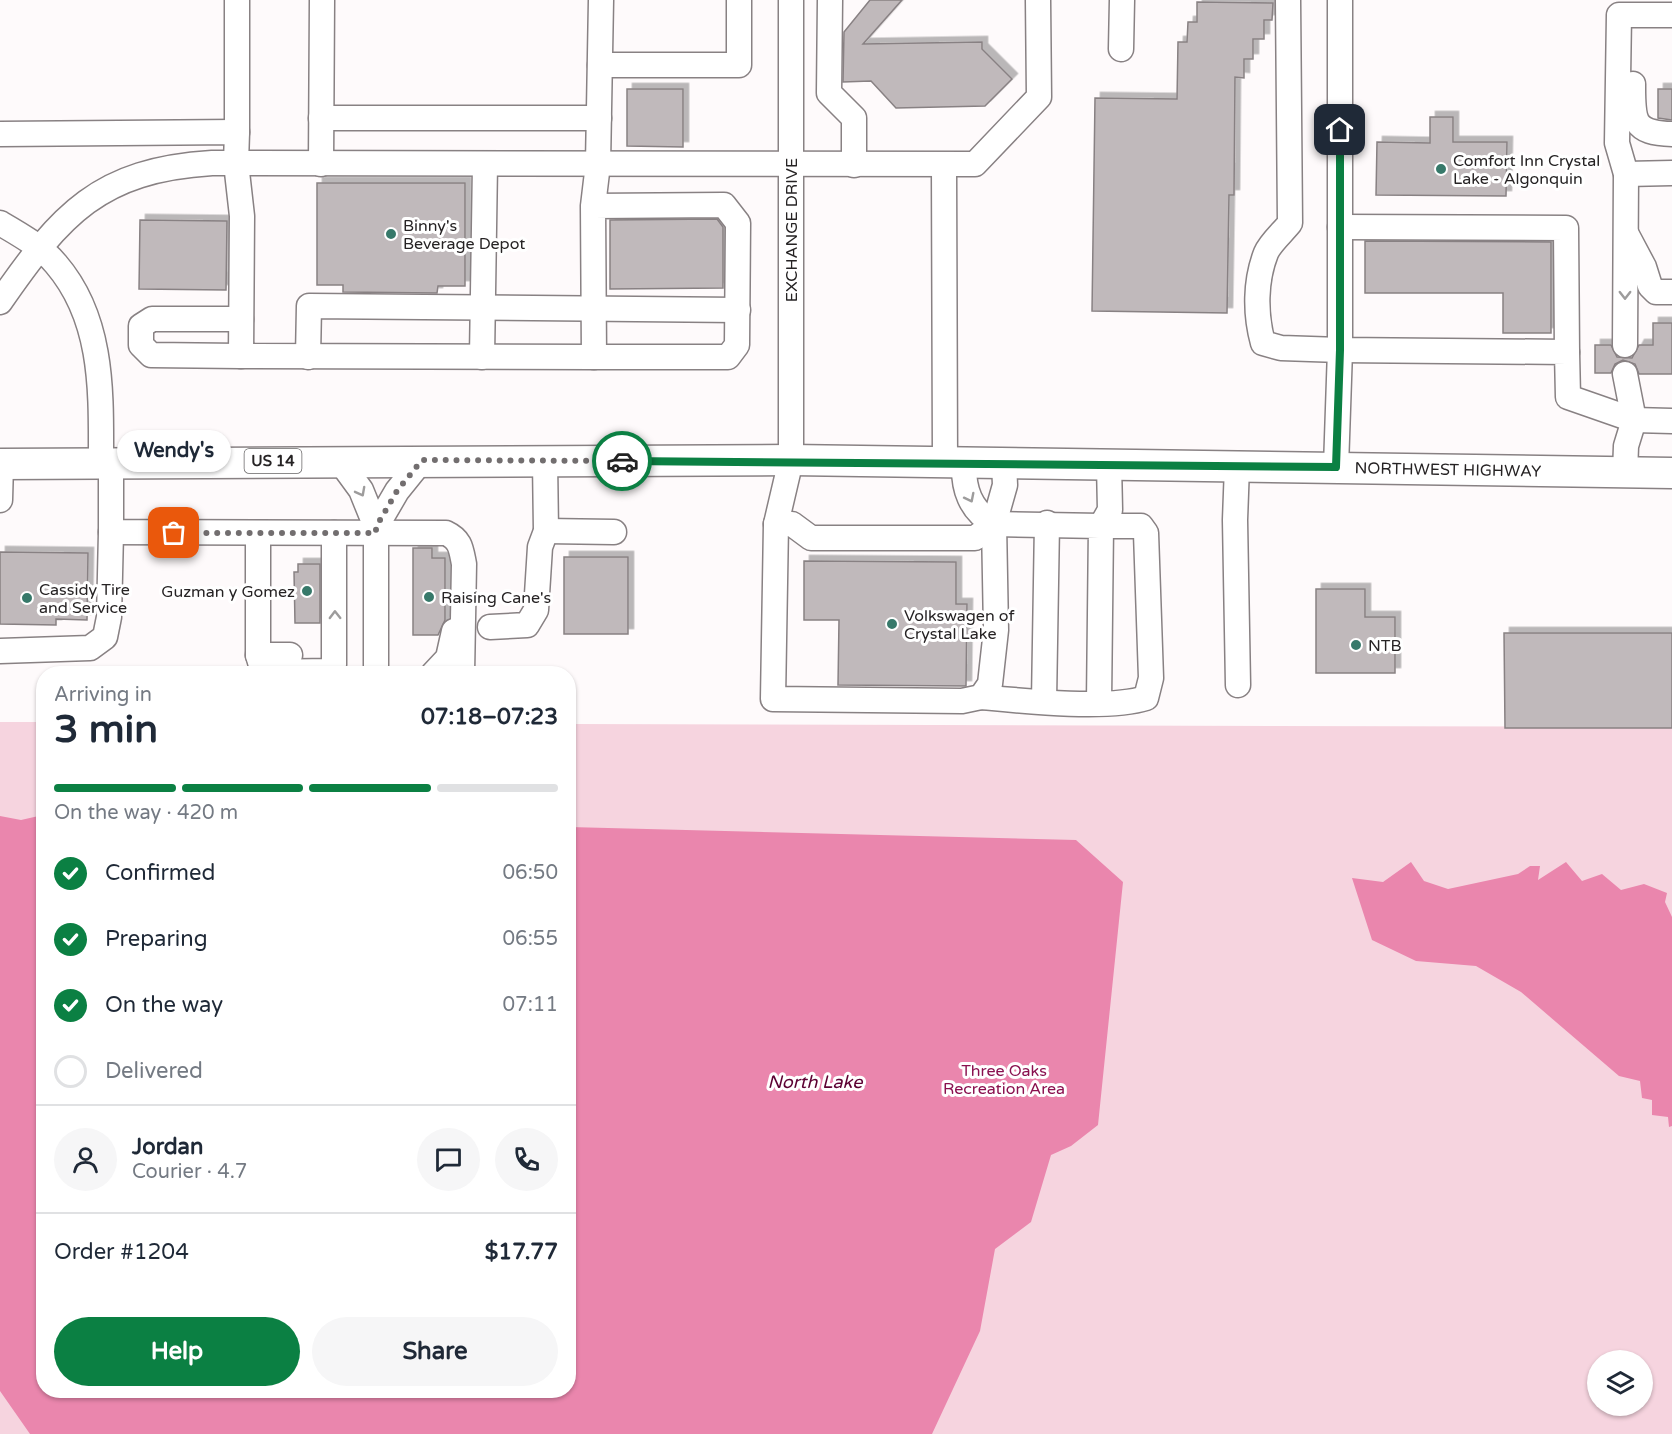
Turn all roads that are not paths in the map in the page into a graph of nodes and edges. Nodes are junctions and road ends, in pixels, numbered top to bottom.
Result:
1 (237, 0) edge
2 (322, 0) edge
3 (601, 0) edge
4 (739, 0) edge
5 (791, 0) edge
6 (830, 0) edge
7 (1038, 0) edge
8 (1122, 0) edge
9 (1287, 0) edge
10 (1340, 0) edge
11 (1672, 15) edge
12 (1121, 49) dead end
13 (1633, 61) dead end
14 (600, 65) junction
15 (321, 118) junction
16 (599, 118) junction
17 (237, 132) junction
18 (0, 134) edge
19 (1672, 134) edge
20 (236, 163) junction
21 (321, 164) junction
22 (485, 164) junction
23 (598, 164) junction
24 (854, 165) junction
25 (944, 165) junction
26 (791, 166) junction
27 (1672, 173) edge
28 (1626, 174) junction
29 (593, 206) junction
30 (0, 223) edge
31 (1340, 227) junction
32 (1626, 233) junction
33 (38, 248) junction
34 (1672, 292) edge
35 (0, 302) edge
36 (483, 308) junction
37 (594, 309) junction
38 (738, 310) junction
39 (241, 319) junction
40 (1625, 345) dead end
41 (1340, 350) junction
42 (1566, 352) junction
43 (240, 356) junction
44 (308, 357) junction
45 (482, 357) junction
46 (594, 357) junction
47 (1625, 374) dead end
48 (1634, 420) junction
49 (1672, 421) edge
50 (339, 460) junction
51 (422, 460) junction
52 (791, 460) junction
53 (545, 461) junction
54 (106, 462) junction
55 (955, 462) junction
56 (1004, 463) junction
57 (1, 464) edge
58 (1109, 464) junction
59 (1237, 466) junction
60 (1336, 467) junction
61 (1624, 472) junction
62 (1672, 473) edge
63 (0, 500) edge
64 (1047, 523) junction
65 (776, 524) junction
66 (994, 524) junction
67 (1101, 526) junction
68 (376, 530) junction
69 (546, 531) junction
70 (614, 531) dead end
71 (111, 532) junction
72 (258, 533) junction
73 (334, 534) junction
74 (461, 546) junction
75 (490, 627) dead end
76 (0, 651) edge
77 (258, 655) junction
78 (335, 655) junction
79 (259, 666) edge
80 (333, 666) edge
81 (376, 666) edge
82 (441, 666) edge
83 (462, 666) edge
84 (1238, 686) dead end
85 (981, 697) junction
86 (1044, 701) junction
87 (1099, 702) junction

1 - 17 lane
2 - 15 lane
3 - 14 lane
4 - 14 lane
5 - 26 lane, EXCHANGE DRIVE
6 - 24 lane
7 - 25 lane
8 - 12 lane
9 - 41 lane
10 - 31 lane
11 - 28 lane
13 - 19 lane
14 - 16 lane
15 - 16 lane
15 - 21 lane
16 - 23 lane
17 - 18 lane
17 - 20 lane
20 - 21 lane
20 - 33 lane
20 - 39 lane
21 - 22 lane
22 - 23 lane
22 - 36 lane
23 - 26 lane
23 - 29 lane
24 - 25 lane
24 - 26 lane
25 - 55 lane
26 - 52 lane, EXCHANGE DRIVE
27 - 28 lane
28 - 32 lane
29 - 37 lane
29 - 38 lane
30 - 33 lane
31 - 41 lane
31 - 42 lane
32 - 34 lane
32 -> 40 lane
33 - 35 lane
33 - 54 lane
36 - 37 lane
36 - 44 lane
36 - 45 lane
37 - 38 lane
37 - 46 lane
38 - 46 lane
39 - 43 lane
39 - 43 lane
41 - 42 lane
41 - 60 lane
42 - 48 lane
43 - 44 lane
44 - 45 lane
45 - 46 lane
47 - 48 lane
48 - 49 lane
48 - 61 lane
50 - 51 main road, NORTHWEST HIGHWAY / US 14
50 - 54 main road, NORTHWEST HIGHWAY / US 14
50 -> 68 lane
51 - 53 main road, NORTHWEST HIGHWAY / US 14
51 - 68 lane
52 - 53 main road, NORTHWEST HIGHWAY / US 14
52 - 55 main road, NORTHWEST HIGHWAY / US 14
52 - 65 lane, EXCHANGE DRIVE
53 - 69 lane
54 - 57 main road, NORTHWEST HIGHWAY / US 14
54 - 71 lane
55 - 56 main road, NORTHWEST HIGHWAY / US 14
55 -> 66 lane
56 - 58 main road, NORTHWEST HIGHWAY / US 14
56 - 66 lane
57 - 63 lane
58 - 59 main road, NORTHWEST HIGHWAY / US 14
58 - 67 lane
59 - 60 main road, NORTHWEST HIGHWAY / US 14
59 - 84 lane
60 - 61 main road, NORTHWEST HIGHWAY / US 14
61 - 62 main road, NORTHWEST HIGHWAY / US 14
64 - 66 lane
64 - 67 lane
64 - 86 lane
65 - 66 lane
65 - 85 lane, EXCHANGE DRIVE
66 - 85 lane
67 - 87 lane
67 - 87 lane
68 - 73 lane
68 - 74 lane
68 - 81 lane
69 - 70 lane
69 - 75 lane
71 - 72 lane
71 - 76 lane
72 - 73 lane
72 - 77 lane
78 -> 73 lane
74 - 82 lane
74 - 83 lane
77 - 78 lane
77 - 79 lane
78 - 80 lane
85 - 86 lane
86 - 87 lane

